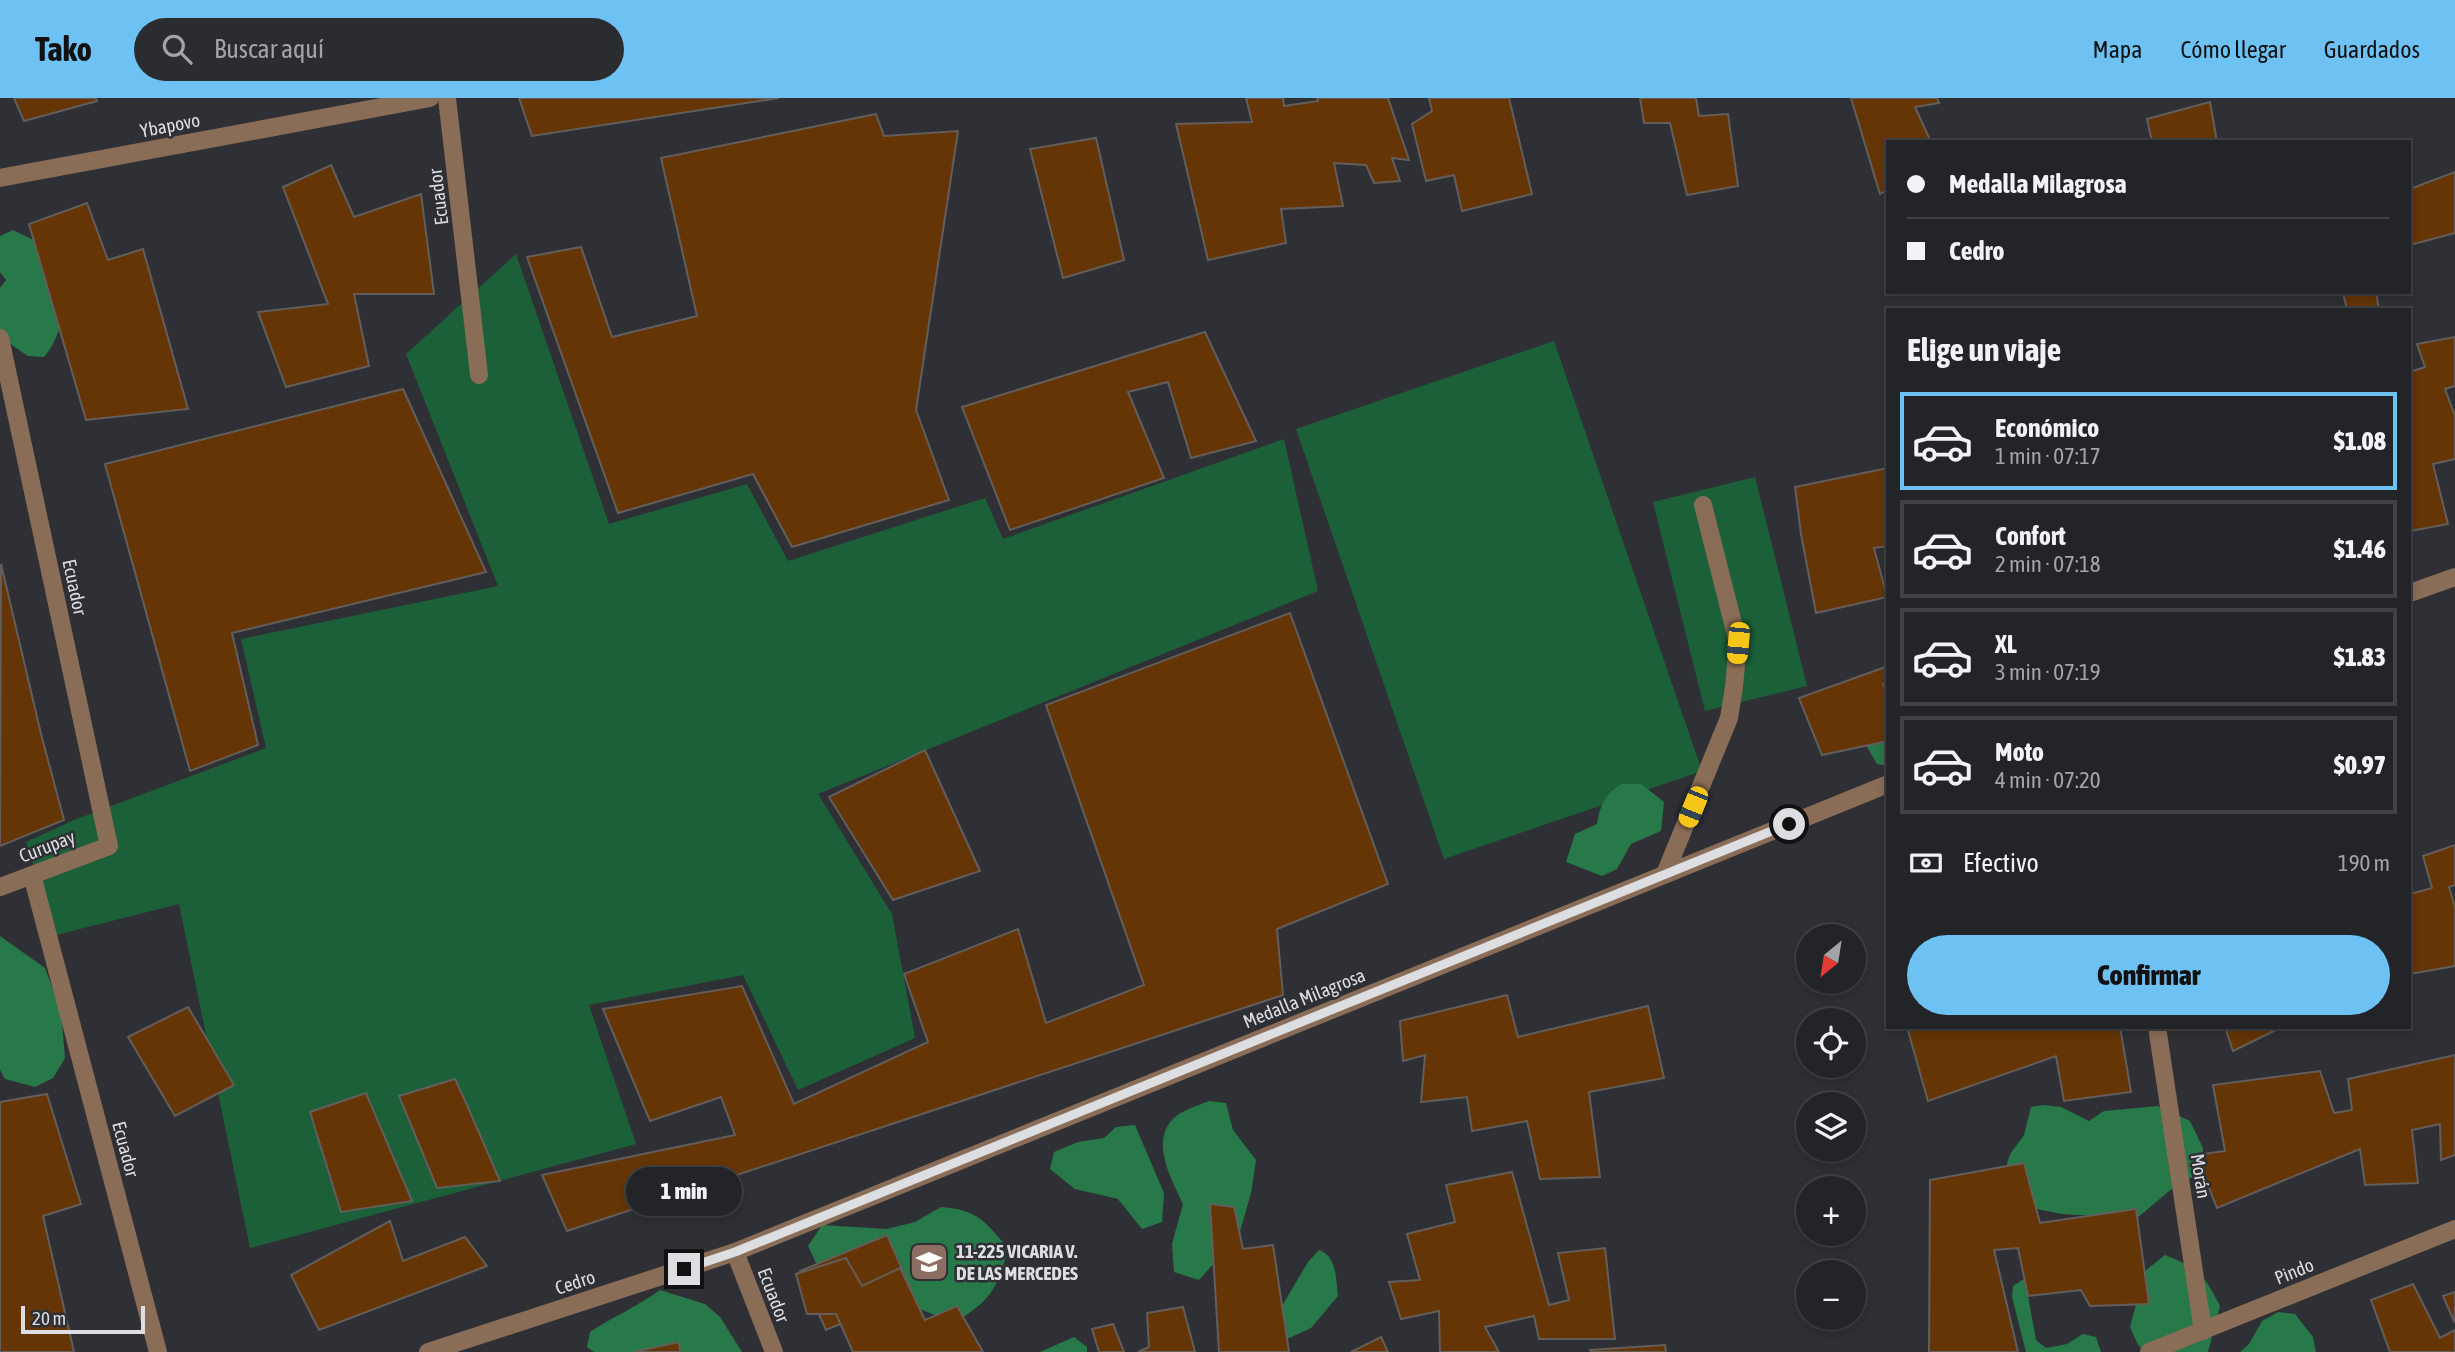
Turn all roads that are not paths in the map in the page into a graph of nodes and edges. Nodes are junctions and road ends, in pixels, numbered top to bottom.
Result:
1 (430, 98) edge
2 (447, 98) edge
3 (0, 178) edge
4 (0, 338) edge
5 (480, 375) dead end
6 (1703, 505) dead end
7 (2455, 578) edge
8 (2411, 593) edge
9 (1886, 785) edge
10 (109, 846) joint
11 (1665, 874) junction
12 (32, 875) junction
13 (0, 887) edge
14 (2157, 1029) edge
15 (2455, 1228) edge
16 (735, 1252) junction
17 (2203, 1331) junction
18 (158, 1352) edge
19 (428, 1352) edge
20 (774, 1352) edge
21 (2149, 1352) edge

1 - 3 street, Ybapovo
2 - 5 street, Ecuador
4 - 10 street, Ecuador
6 - 11 street
7 - 8 street
9 - 11 street, Medalla Milagrosa
10 - 12 street, Curupay
11 - 16 street, Medalla Milagrosa
12 - 13 street, Curupay
12 - 18 street, Ecuador
14 - 17 street, Morán
15 - 17 street, Pindo
16 - 19 street, Cedro
16 - 20 street, Ecuador
17 - 21 street, Pindo

